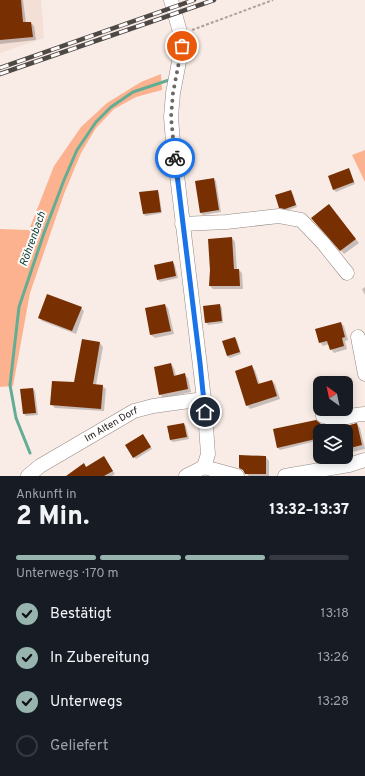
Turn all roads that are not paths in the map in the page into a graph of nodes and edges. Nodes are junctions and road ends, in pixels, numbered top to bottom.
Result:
1 (171, 0) edge
2 (182, 224) junction
3 (347, 273) dead end
4 (358, 338) dead end
5 (365, 374) edge
6 (204, 399) junction
7 (365, 414) edge
8 (323, 416) dead end
9 (365, 460) edge
10 (204, 467) junction
11 (28, 476) edge
12 (186, 476) edge
13 (237, 476) edge
14 (285, 476) edge

1 - 2 street
2 - 3 street
2 - 6 street
4 - 5 street
6 - 10 street
6 - 11 street, Im Alten Dorf
7 - 8 street
9 - 14 street
10 - 12 street
10 - 13 street

